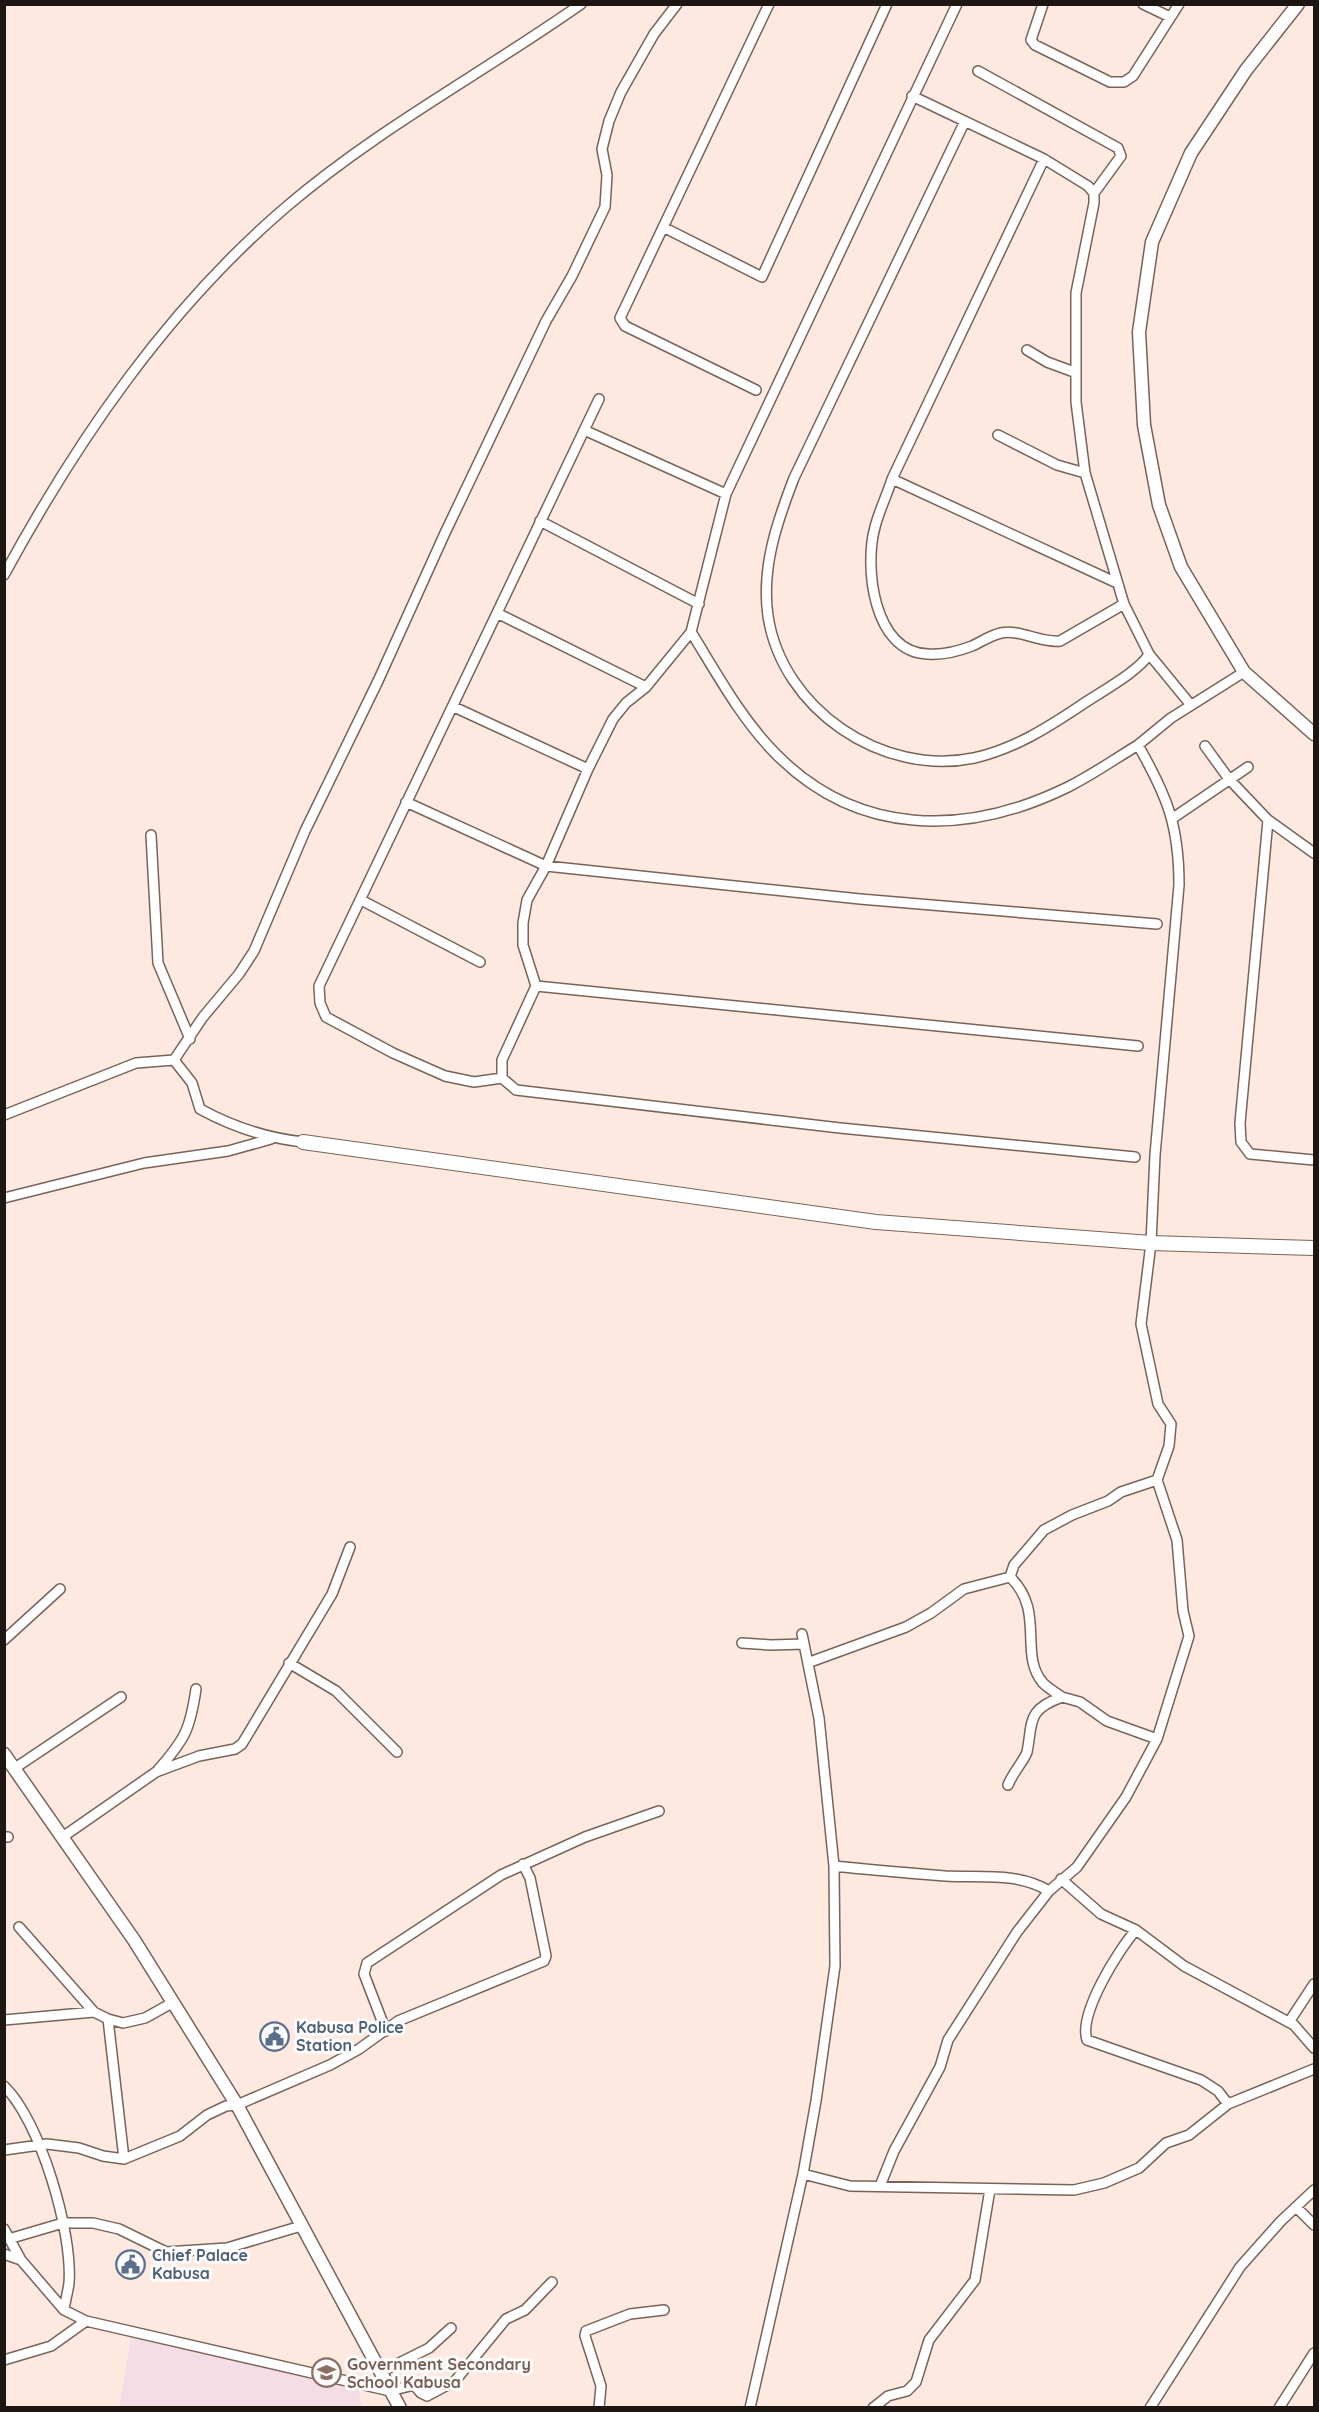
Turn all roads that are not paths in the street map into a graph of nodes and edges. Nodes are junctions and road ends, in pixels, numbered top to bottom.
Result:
1 (581, 4) edge
2 (677, 4) edge
3 (769, 4) edge
4 (887, 4) edge
5 (957, 4) edge
6 (1043, 4) edge
7 (1143, 4) edge
8 (1179, 4) edge
9 (1298, 4) edge
10 (1170, 17) junction
11 (978, 71) dead end
12 (912, 96) junction
13 (964, 121) junction
14 (1044, 159) junction
15 (1094, 194) junction
16 (663, 227) junction
17 (1027, 350) dead end
18 (1074, 372) junction
19 (756, 390) dead end
20 (599, 399) dead end
21 (584, 430) junction
22 (998, 435) dead end
23 (1085, 473) junction
24 (892, 480) junction
25 (726, 494) junction
26 (540, 521) junction
27 (4, 575) edge
28 (1117, 583) junction
29 (699, 604) junction
30 (1124, 604) junction
31 (497, 613) junction
32 (691, 632) junction
33 (1149, 654) junction
34 (1244, 672) junction
35 (646, 687) junction
36 (1190, 705) junction
37 (454, 707) junction
38 (1314, 734) edge
39 (1138, 745) junction
40 (1205, 746) dead end
41 (1248, 767) dead end
42 (588, 769) junction
43 (1229, 779) junction
44 (406, 802) junction
45 (1173, 819) junction
46 (1268, 820) junction
47 (151, 835) dead end
48 (1314, 853) edge
49 (546, 866) junction
50 (361, 900) junction
51 (1157, 924) dead end
52 (480, 962) dead end
53 (536, 986) junction
54 (190, 1039) junction
55 (1138, 1046) dead end
56 (174, 1060) junction
57 (502, 1078) junction
58 (4, 1115) edge
59 (273, 1139) junction
60 (303, 1142) joint
61 (1135, 1157) dead end
62 (1314, 1160) edge
63 (4, 1198) edge
64 (1150, 1243) junction
65 (1314, 1248) edge
66 (1157, 1480) junction
67 (350, 1547) dead end
68 (1010, 1577) junction
69 (60, 1589) dead end
70 (4, 1640) edge
71 (742, 1643) dead end
72 (810, 1662) junction
73 (289, 1663) junction
74 (196, 1689) dead end
75 (121, 1697) dead end
76 (1062, 1697) junction
77 (1157, 1739) junction
78 (397, 1752) dead end
79 (4, 1754) edge
80 (15, 1768) junction
81 (156, 1772) junction
82 (1008, 1785) dead end
83 (659, 1811) dead end
84 (64, 1836) junction
85 (523, 1864) junction
86 (834, 1866) junction
87 (1061, 1879) junction
88 (1049, 1891) junction
89 (19, 1927) dead end
90 (1136, 1930) junction
91 (1314, 1984) edge
92 (172, 2002) junction
93 (94, 2012) junction
94 (108, 2019) junction
95 (4, 2020) edge
96 (1289, 2022) junction
97 (386, 2031) junction
98 (1314, 2048) edge
99 (1314, 2069) edge
100 (4, 2086) edge
101 (1228, 2104) junction
102 (237, 2105) junction
103 (39, 2146) junction
104 (4, 2150) edge
105 (124, 2159) junction
106 (803, 2174) junction
107 (880, 2186) junction
108 (990, 2189) junction
109 (1314, 2190) edge
110 (1296, 2207) junction
111 (63, 2223) junction
112 (1314, 2224) edge
113 (301, 2226) junction
114 (4, 2229) edge
115 (12, 2238) junction
116 (4, 2254) edge
117 (21, 2260) junction
118 (552, 2282) dead end
119 (64, 2310) junction
120 (664, 2310) dead end
121 (86, 2320) junction
122 (451, 2328) dead end
123 (1313, 2358) edge
124 (4, 2360) edge
125 (381, 2372) junction
126 (390, 2391) junction
127 (400, 2408) edge
128 (598, 2408) edge
129 (750, 2408) edge
130 (873, 2408) edge
131 (1150, 2408) edge
132 (1279, 2408) edge

1 - 27 street
2 - 54 street
3 - 16 street
4 - 16 street
5 - 12 street
6 - 10 street
7 - 10 street
8 - 10 street
9 - 34 street
11 - 15 street
12 - 13 street
12 - 25 street
13 - 14 street
13 - 33 street
14 - 15 street
14 - 24 street
15 - 18 street
16 - 19 street
17 - 18 street
18 - 23 street
20 - 21 street
21 - 25 street
21 - 26 street
22 - 23 street
23 - 28 street
24 - 28 street
24 - 30 street
25 - 29 street
26 - 29 street
26 - 31 street
28 - 30 street
29 - 32 street
30 - 33 street
31 - 35 street
31 - 37 street
32 - 35 street
32 - 39 street
33 - 36 street
34 - 36 street
34 - 38 street
35 - 42 street
36 - 39 street
37 - 42 street
37 - 44 street
39 - 45 street
40 - 43 street
41 - 43 street
42 - 49 street
43 - 45 street
43 - 46 street
44 - 49 street
44 - 50 street
45 - 64 street
46 - 48 street
46 - 62 street
47 - 54 street
49 - 51 street
49 - 53 street
50 - 52 street
50 - 57 street
53 - 55 street
53 - 57 street
54 - 56 street
56 - 58 street
56 - 59 street
57 - 61 street
59 - 60 street
59 - 63 street
60 - 64 main road
64 - 65 main road
64 - 66 street
66 - 68 street
66 - 77 street
67 - 73 street
68 - 72 street
68 - 76 street
69 - 70 street
71 - 72 street
72 - 86 street
73 - 78 street
73 - 81 street
74 - 81 street
75 - 80 street
76 - 77 street
76 - 82 street
77 - 87 street
79 - 80 street
80 - 84 street
81 - 84 street
83 - 85 street
84 - 92 street
85 - 97 street
85 - 97 street
86 - 88 street
86 - 106 street
87 - 88 street
87 - 90 street
88 - 107 street
89 - 93 street
90 - 96 street
90 - 101 street
91 - 96 street
92 - 94 street
92 - 102 street
93 - 94 street
93 - 95 street
94 - 105 street
96 - 98 street
97 - 102 street
99 - 101 street
100 - 103 street
101 - 108 street
102 - 105 street
102 - 113 street
103 - 104 street
103 - 105 street
103 - 111 street
106 - 107 street
106 - 129 street
107 - 108 street
108 - 130 street
109 - 110 street
110 - 112 street
110 - 131 street
111 - 113 street
111 - 115 street
111 - 119 street
113 - 125 street
114 - 115 street
115 - 117 street
116 - 117 street
117 - 119 street
118 - 126 street
119 - 121 street
120 - 128 street
121 - 124 street
121 - 126 street
122 - 125 street
123 - 132 street
125 - 126 street
126 - 127 street

